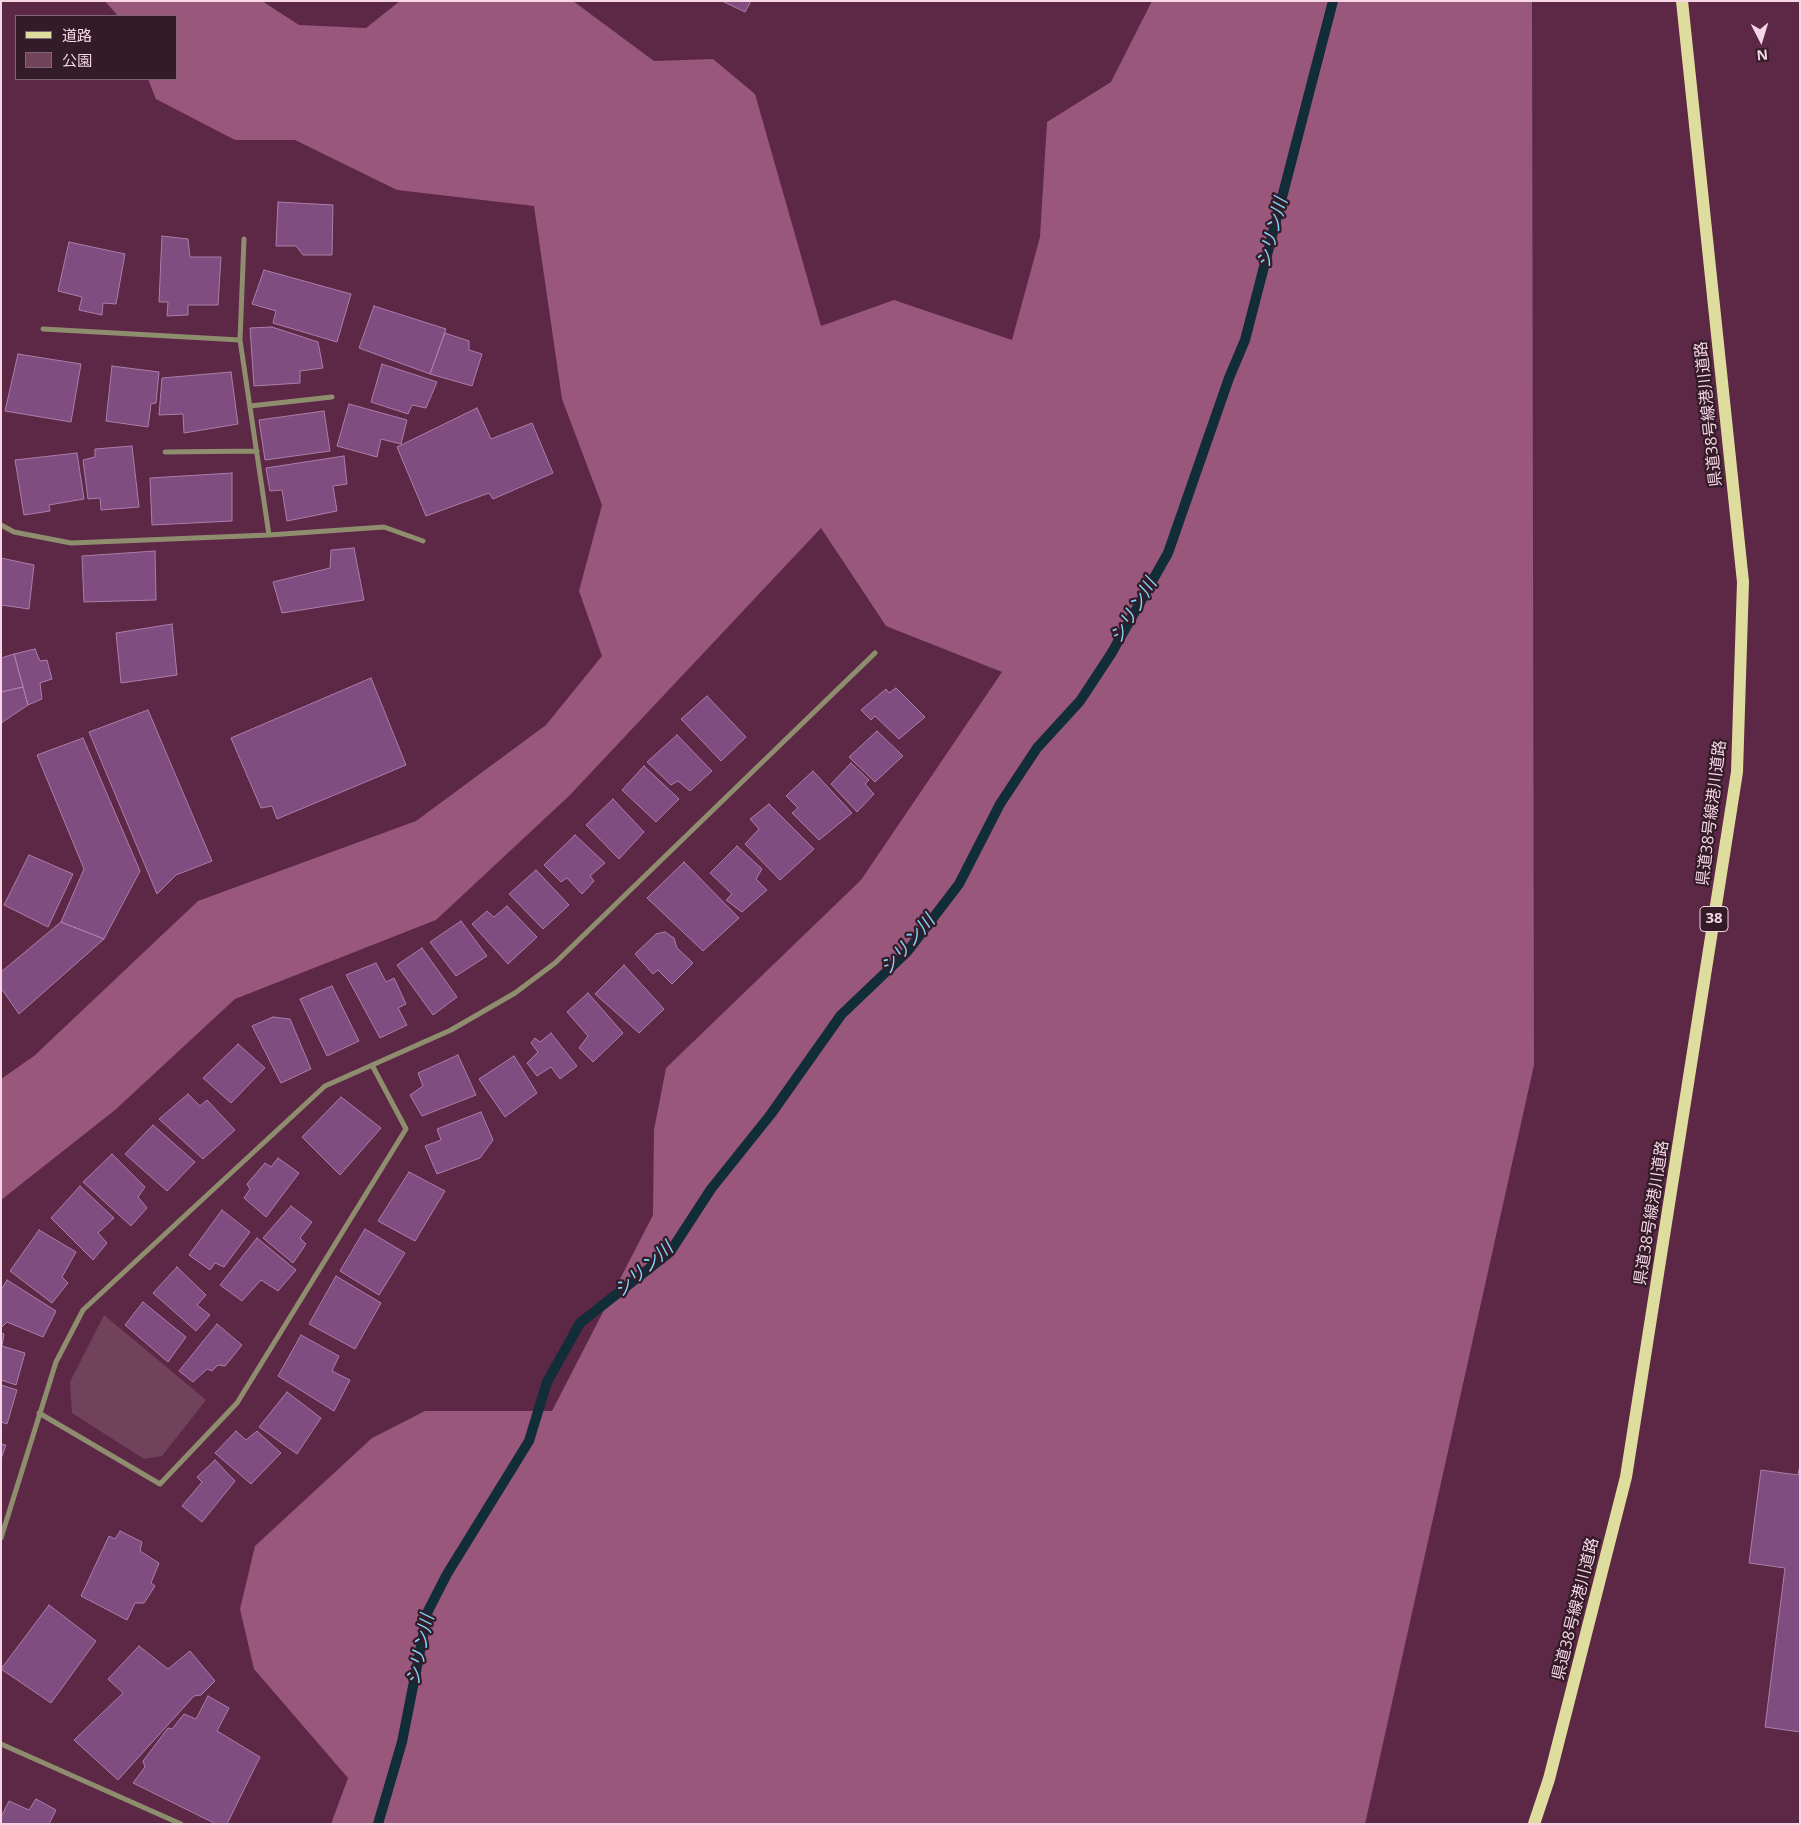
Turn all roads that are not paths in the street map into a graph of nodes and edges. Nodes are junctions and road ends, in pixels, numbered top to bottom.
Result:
1 (1682, 1) edge
2 (244, 239) dead end
3 (43, 329) dead end
4 (240, 340) junction
5 (332, 397) dead end
6 (250, 406) junction
7 (165, 452) dead end
8 (257, 452) junction
9 (1, 525) edge
10 (270, 535) junction
11 (423, 540) dead end
12 (875, 653) dead end
13 (372, 1065) junction
14 (39, 1413) junction
15 (1, 1538) edge
16 (1, 1744) edge
17 (181, 1824) edge
18 (1534, 1824) edge

1 - 18 main road, 県道38号線港川道路 / 38
2 - 4 street
3 - 4 street
4 - 6 street
5 - 6 street
6 - 8 street
7 - 8 street
8 - 10 street
9 - 10 street
10 - 11 street
12 - 13 street
13 - 14 street
13 - 14 street
14 - 15 street
16 - 17 street

